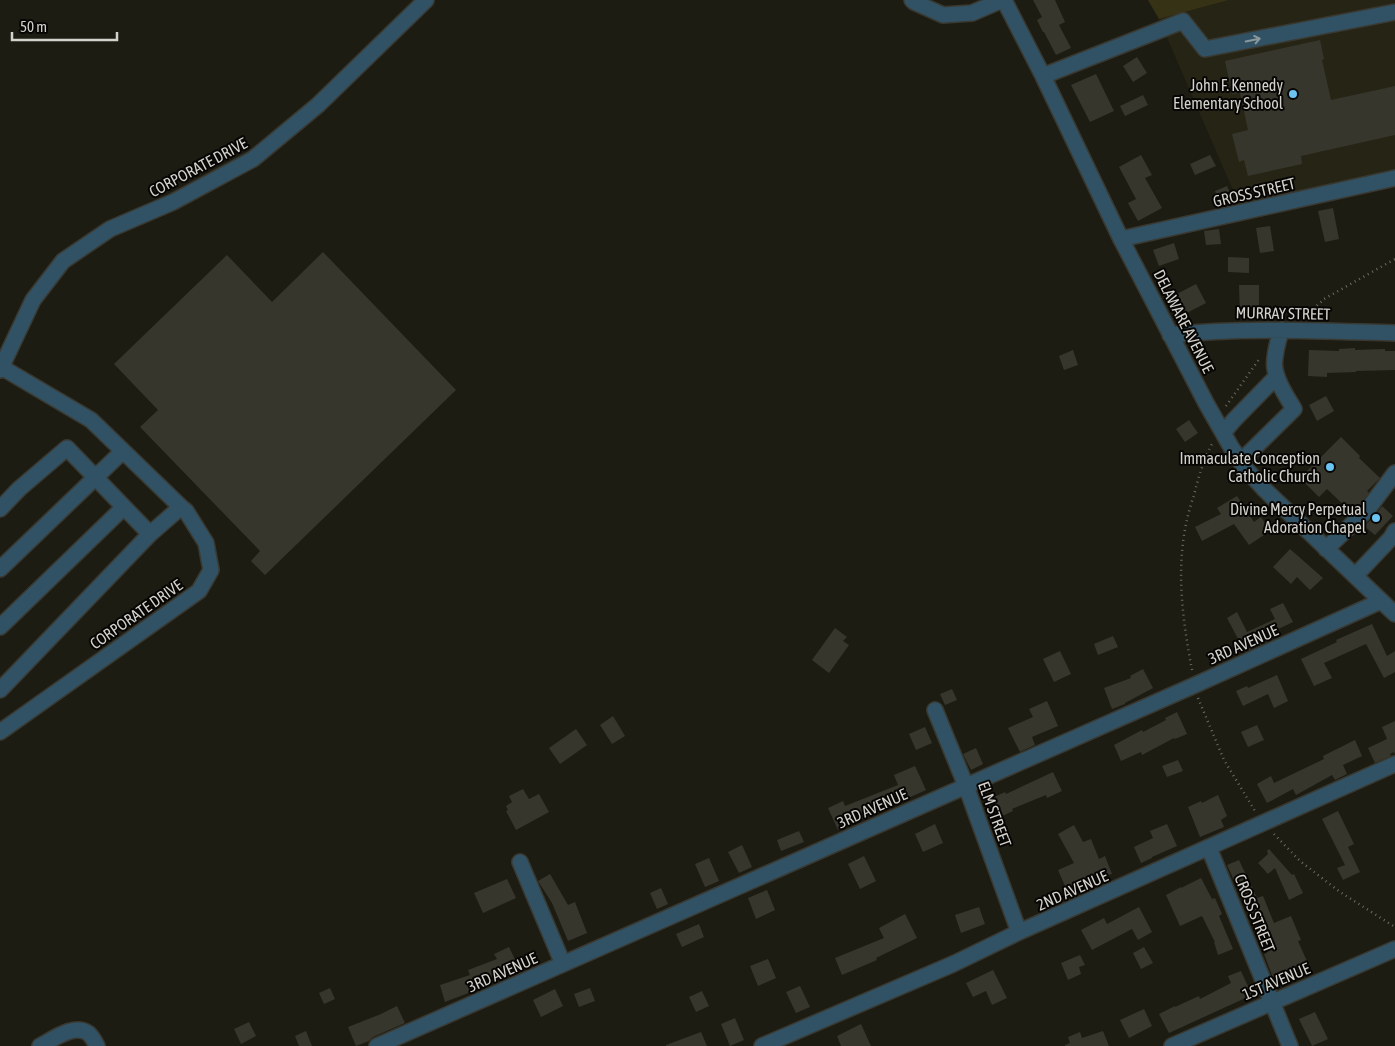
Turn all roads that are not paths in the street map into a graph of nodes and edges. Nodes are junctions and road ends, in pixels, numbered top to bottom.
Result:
1 (426, 0) edge
2 (912, 0) edge
3 (1003, 0) edge
4 (1395, 12) edge
5 (1043, 76) junction
6 (1395, 178) edge
7 (1121, 239) junction
8 (1283, 332) junction
9 (1395, 333) edge
10 (1170, 335) junction
11 (1, 368) edge
12 (1277, 376) junction
13 (1218, 437) junction
14 (123, 451) junction
15 (1241, 461) junction
16 (1395, 473) edge
17 (95, 477) junction
18 (124, 507) junction
19 (181, 507) junction
20 (0, 510) edge
21 (1395, 531) edge
22 (150, 534) junction
23 (1326, 549) junction
24 (0, 569) edge
25 (1355, 576) junction
26 (1381, 601) junction
27 (1395, 614) edge
28 (0, 627) edge
29 (0, 690) edge
30 (935, 710) dead end
31 (3, 724) edge
32 (1395, 764) edge
33 (966, 786) junction
34 (1209, 848) junction
35 (520, 862) dead end
36 (1019, 932) junction
37 (1395, 949) edge
38 (563, 964) junction
39 (1272, 1002) junction
40 (40, 1046) edge
41 (97, 1046) edge
42 (377, 1046) edge
43 (762, 1046) edge
44 (1172, 1046) edge
45 (1290, 1046) edge

1 - 11 street, CORPORATE DRIVE
2 - 3 street
3 - 5 street, DELAWARE AVENUE
5 -> 4 street
5 - 7 street, DELAWARE AVENUE
6 - 7 street, GROSS STREET
7 - 10 street, DELAWARE AVENUE
8 - 9 street, MURRAY STREET
8 - 10 street, MURRAY STREET
8 - 12 street
10 - 13 street, DELAWARE AVENUE
11 - 14 street, CORPORATE DRIVE
12 - 13 street
12 - 15 street
13 - 15 street, DELAWARE AVENUE
14 - 17 street
14 - 19 street, CORPORATE DRIVE
15 - 23 street, DELAWARE AVENUE
16 - 23 street
17 - 18 street
17 - 20 street
17 - 24 street
18 - 22 street
18 - 28 street
19 - 22 street
19 - 31 street, CORPORATE DRIVE
21 - 25 street
22 - 29 street
23 - 25 street, DELAWARE AVENUE
25 - 26 street, DELAWARE AVENUE
26 - 27 street, DELAWARE AVENUE
26 - 33 street, 3RD AVENUE
30 - 33 street, ELM STREET
32 - 34 street, 2ND AVENUE
33 - 36 street, ELM STREET
33 - 38 street, 3RD AVENUE
34 - 36 street, 2ND AVENUE
34 - 39 street, CROSS STREET
35 - 38 street
36 - 43 street, 2ND AVENUE
37 - 39 street, 1ST AVENUE
38 - 42 street, 3RD AVENUE
39 - 44 street, 1ST AVENUE
39 - 45 street, CROSS STREET
40 - 41 street

